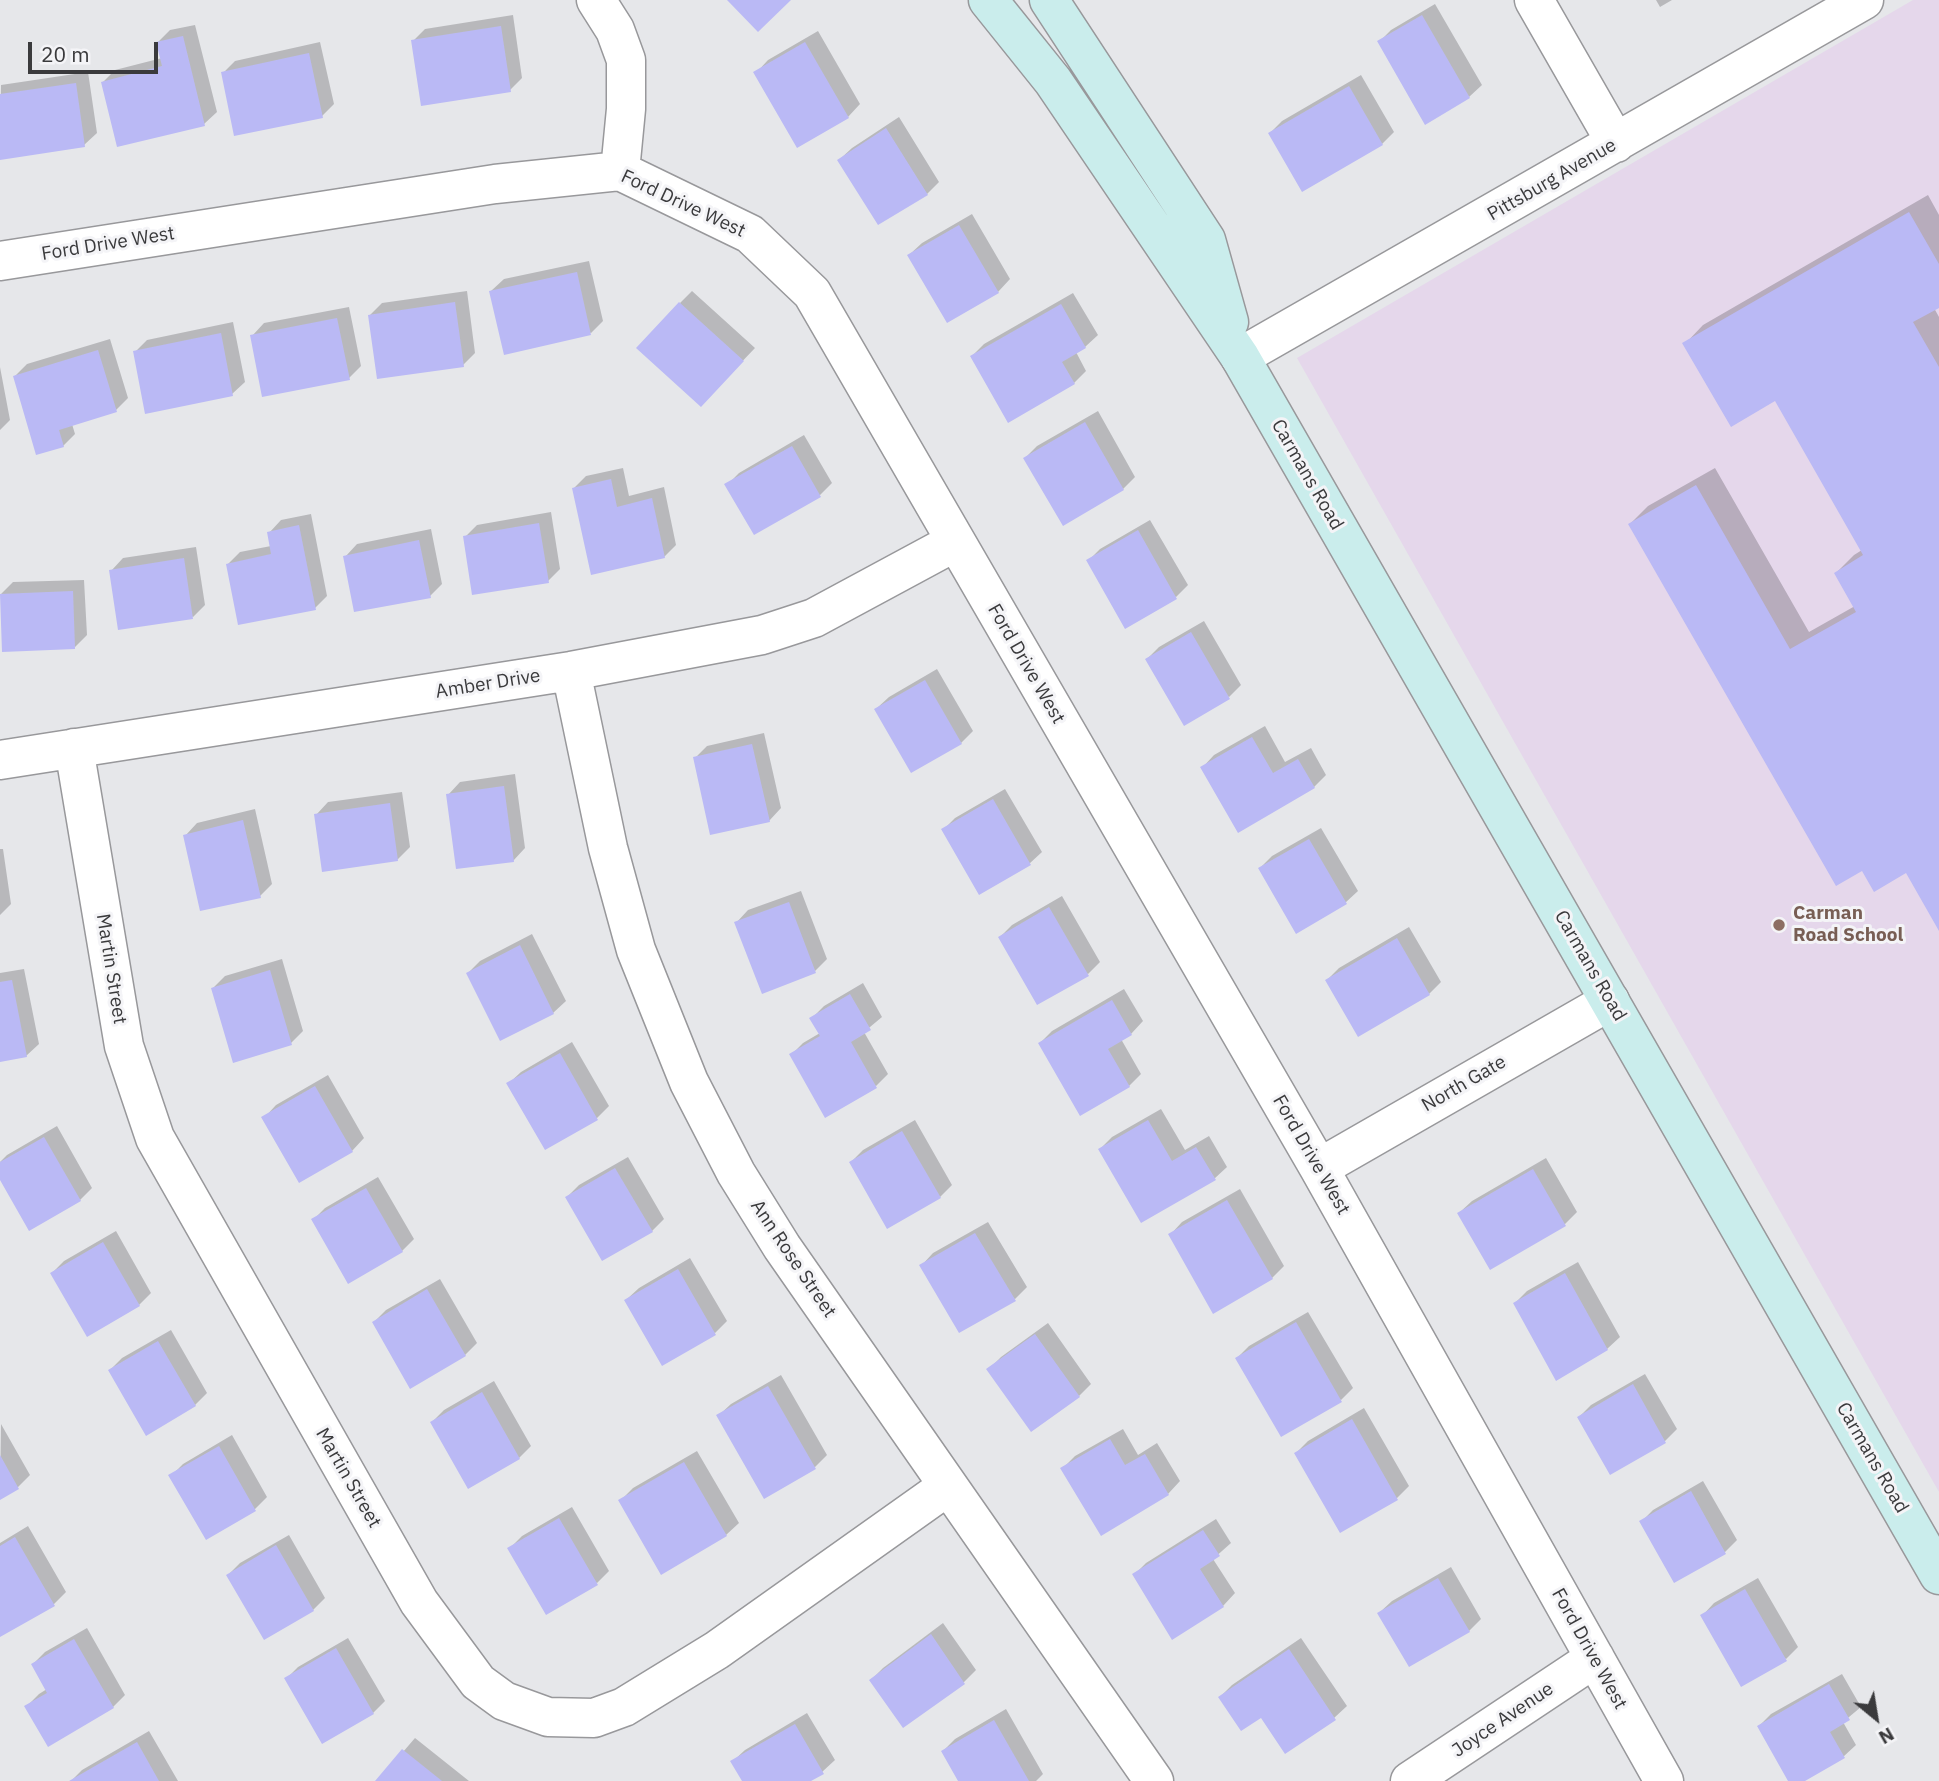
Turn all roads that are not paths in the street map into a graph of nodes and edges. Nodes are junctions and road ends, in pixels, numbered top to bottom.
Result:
1 (596, 0) edge
2 (988, 0) edge
3 (1049, 0) edge
4 (1534, 0) edge
5 (1864, 0) edge
6 (1616, 143) junction
7 (620, 171) junction
8 (0, 261) edge
9 (1240, 357) junction
10 (956, 542) junction
11 (571, 671) junction
12 (74, 748) junction
13 (0, 760) edge
14 (1610, 1001) junction
15 (1319, 1168) junction
16 (948, 1486) junction
17 (1939, 1575) edge
18 (1595, 1658) junction
19 (1154, 1781) edge
20 (1410, 1781) edge
21 (1664, 1781) edge

1 - 7 street
2 - 9 street, Carmans Road
3 - 9 street, Carmans Road
4 - 6 street
5 - 6 street, Pittsburg Avenue
6 - 9 street, Pittsburg Avenue
7 - 8 street, Ford Drive West
7 - 10 street, Ford Drive West
9 - 14 street, Carmans Road
10 - 11 street, Amber Drive
10 - 15 street, Ford Drive West
11 - 12 street, Amber Drive
11 - 16 street, Ann Rose Street
12 - 13 street, Amber Drive
12 - 16 street, Martin Street
14 - 15 street, North Gate
14 - 17 street, Carmans Road
15 - 18 street, Ford Drive West
16 - 19 street, Ann Rose Street
18 - 20 street, Joyce Avenue
18 - 21 street, Ford Drive West

